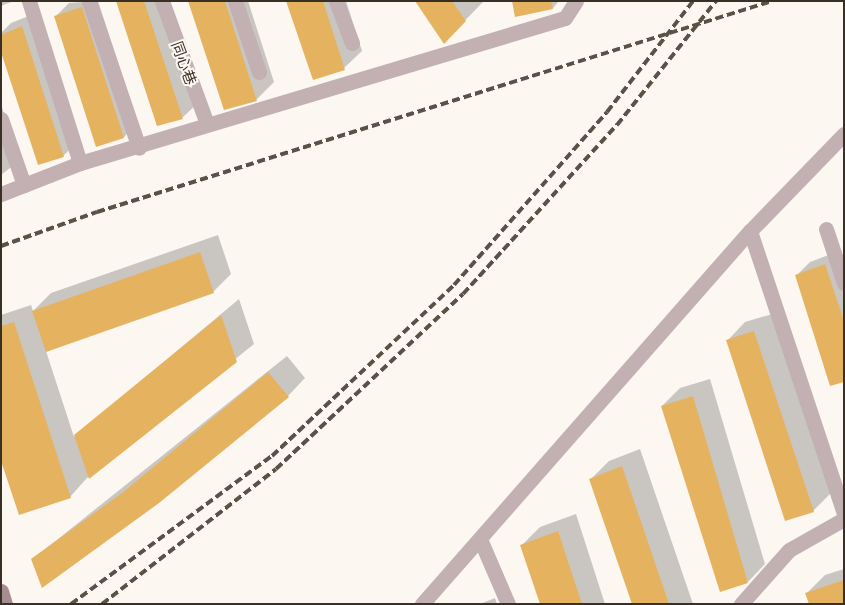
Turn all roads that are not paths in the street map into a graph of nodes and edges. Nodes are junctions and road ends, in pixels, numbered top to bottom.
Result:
1 (30, 1) edge
2 (89, 1) edge
3 (162, 1) edge
4 (235, 1) edge
5 (336, 1) edge
6 (576, 1) edge
7 (352, 43) dead end
8 (259, 72) dead end
9 (1, 118) edge
10 (207, 124) junction
11 (844, 134) edge
12 (139, 148) junction
13 (80, 164) junction
14 (24, 185) junction
15 (1, 194) edge
16 (826, 229) dead end
17 (750, 231) junction
18 (844, 283) edge
19 (844, 513) edge
20 (844, 519) edge
21 (480, 539) junction
22 (1, 591) edge
23 (6, 604) edge
24 (422, 604) edge
25 (508, 604) edge
26 (741, 604) edge

1 - 13 street
2 - 12 street
3 - 10 street, 同心巷
4 - 8 street
5 - 7 street
6 - 10 street
9 - 14 street
10 - 12 street
11 - 17 street
12 - 13 street
13 - 14 street
14 - 15 street
16 - 18 street
17 - 19 street
17 - 21 street
20 - 26 street
21 - 24 street
21 - 25 street
22 - 23 main road

